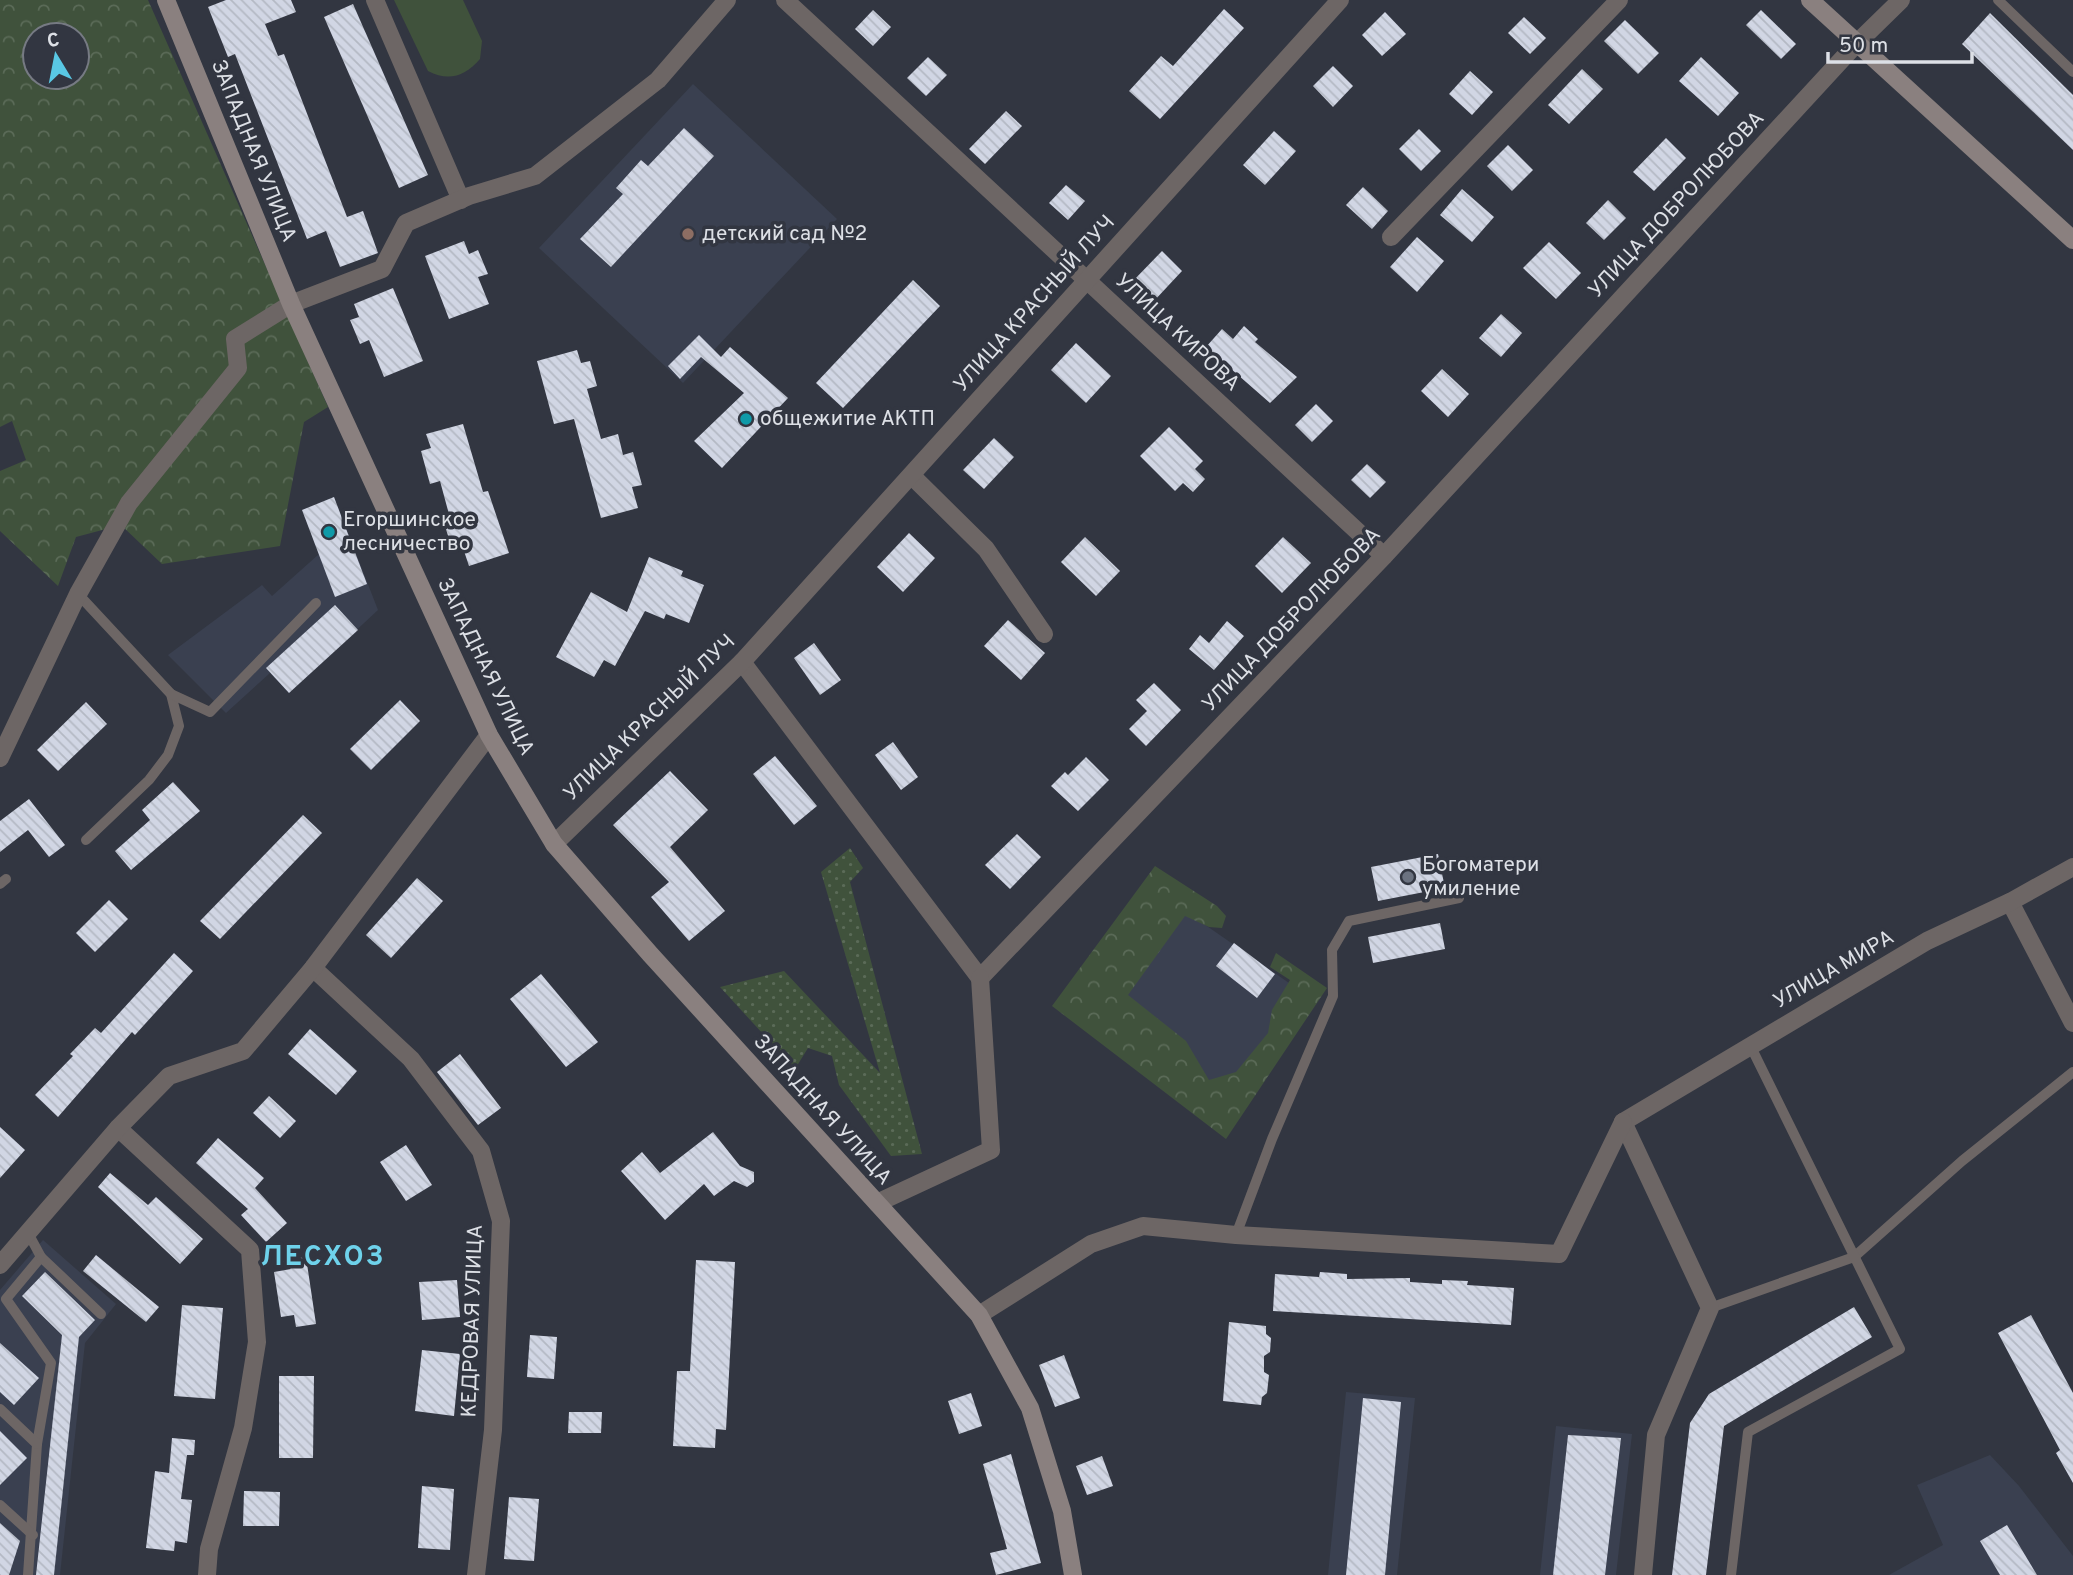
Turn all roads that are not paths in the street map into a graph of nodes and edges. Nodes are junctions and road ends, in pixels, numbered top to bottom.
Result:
1 (166, 0) edge
2 (375, 0) edge
3 (727, 0) edge
4 (785, 0) edge
5 (1340, 0) edge
6 (1619, 0) edge
7 (1810, 0) edge
8 (1901, 0) edge
9 (1998, 0) edge
10 (1857, 43) junction
11 (2073, 72) edge
12 (461, 200) junction
13 (1391, 237) dead end
14 (2073, 240) edge
15 (1086, 281) junction
16 (291, 304) junction
17 (912, 476) junction
18 (1384, 556) junction
19 (78, 594) junction
20 (316, 603) dead end
21 (1044, 634) dead end
22 (741, 662) junction
23 (171, 694) junction
24 (489, 735) junction
25 (0, 758) edge
26 (86, 840) dead end
27 (554, 844) junction
28 (2073, 867) edge
29 (1459, 898) dead end
30 (2010, 902) junction
31 (313, 968) junction
32 (980, 978) junction
33 (2073, 1023) edge
34 (1750, 1045) junction
35 (2073, 1072) edge
36 (1623, 1122) junction
37 (118, 1128) junction
38 (877, 1203) junction
39 (27, 1231) junction
40 (1236, 1235) junction
41 (41, 1257) junction
42 (1854, 1257) junction
43 (0, 1265) edge
44 (1710, 1308) junction
45 (101, 1314) dead end
46 (979, 1315) junction
47 (0, 1409) edge
48 (37, 1444) junction
49 (0, 1505) edge
50 (33, 1535) junction
51 (28, 1575) edge
52 (207, 1575) edge
53 (475, 1575) edge
54 (1073, 1575) edge
55 (1643, 1575) edge
56 (1731, 1575) edge

1 - 16 street, ЗАПАДНАЯ УЛИЦА
2 - 12 street
3 - 12 street
4 - 15 street, УЛИЦА КИРОВА
5 - 15 street, УЛИЦА КРАСНЫЙ ЛУЧ
6 - 13 street
7 - 10 street
8 - 10 street, УЛИЦА ДОБРОЛЮБОВА
9 - 11 lane
10 - 14 street
10 - 18 street, УЛИЦА ДОБРОЛЮБОВА
12 - 16 street
15 - 17 street, УЛИЦА КРАСНЫЙ ЛУЧ
15 - 18 street, УЛИЦА КИРОВА
16 - 19 street
16 - 24 street, ЗАПАДНАЯ УЛИЦА
17 - 21 street
17 - 22 street, УЛИЦА КРАСНЫЙ ЛУЧ
18 - 32 street, УЛИЦА ДОБРОЛЮБОВА
19 - 23 lane
19 - 25 street
20 - 23 lane
22 - 27 street, УЛИЦА КРАСНЫЙ ЛУЧ
22 - 32 street
23 - 26 lane
24 - 27 street, ЗАПАДНАЯ УЛИЦА
24 - 31 street
27 - 38 street, ЗАПАДНАЯ УЛИЦА
28 - 30 street, УЛИЦА МИРА
29 - 40 lane
30 - 33 street
30 - 34 street, УЛИЦА МИРА
31 - 37 street
31 - 53 street, КЕДРОВАЯ УЛИЦА
32 - 38 street
34 - 36 street, УЛИЦА МИРА
34 - 42 lane
35 - 42 lane
36 - 40 street
36 - 44 street
37 - 39 street
37 - 52 street
38 - 46 street, ЗАПАДНАЯ УЛИЦА
39 - 41 lane
39 - 43 street
40 - 46 street
41 - 45 lane
41 - 48 lane
42 - 44 lane
42 - 56 lane
44 - 55 street
46 - 54 street, ЗАПАДНАЯ УЛИЦА
47 - 48 lane
48 - 50 lane
49 - 50 lane
50 - 51 lane

